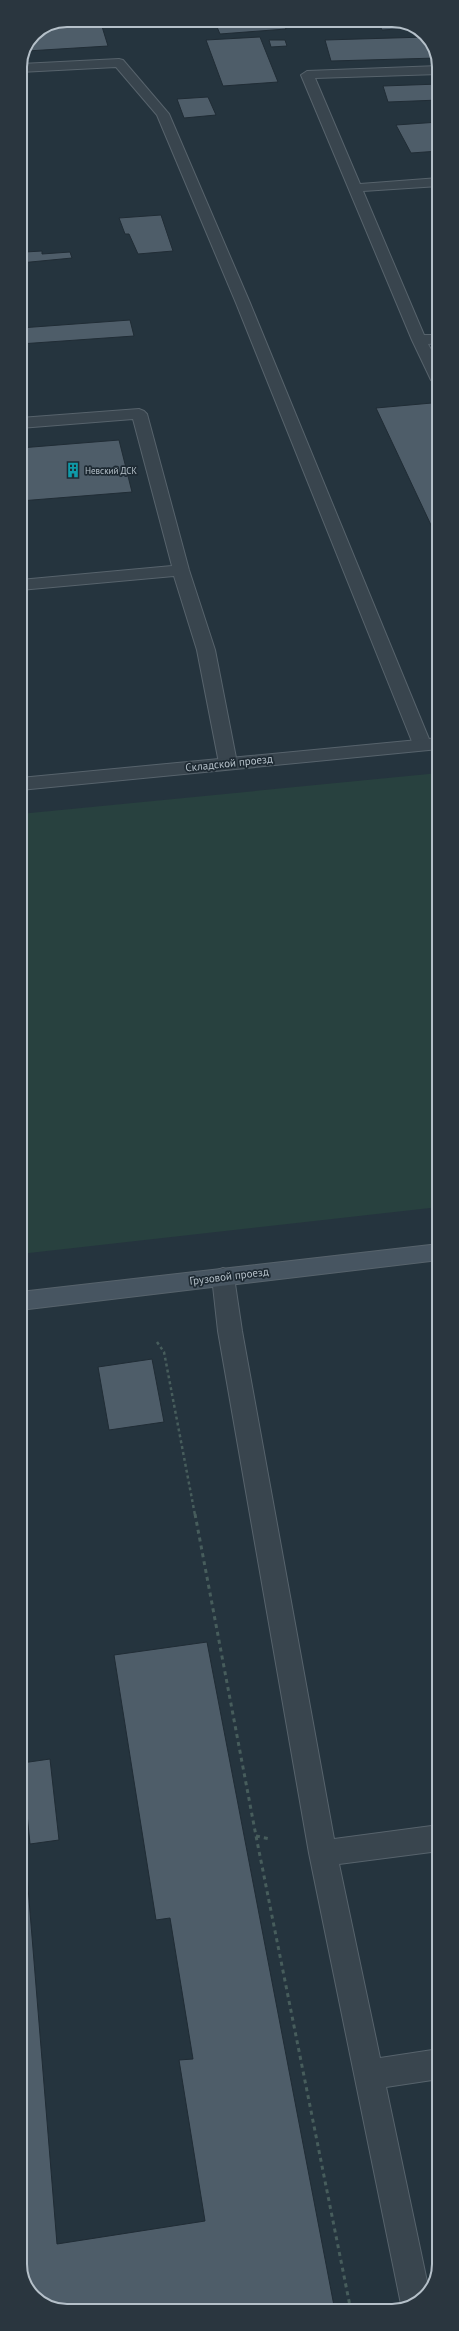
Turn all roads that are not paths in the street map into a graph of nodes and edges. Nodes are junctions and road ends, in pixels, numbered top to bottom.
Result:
1 (27, 68) edge
2 (432, 70) edge
3 (432, 182) edge
4 (354, 188) junction
5 (432, 339) edge
6 (419, 340) junction
7 (432, 366) edge
8 (27, 422) edge
9 (181, 570) junction
10 (27, 584) edge
11 (430, 743) edge
12 (228, 763) junction
13 (27, 783) edge
14 (432, 1253) edge
15 (223, 1277) junction
16 (27, 1300) edge
17 (432, 1839) edge
18 (323, 1854) junction
19 (432, 2065) edge
20 (368, 2075) junction
21 (414, 2297) edge

1 - 11 street
2 - 4 street
3 - 4 street
4 - 6 street
5 - 6 street
6 - 7 street
8 - 9 street
9 - 10 street
9 - 12 street
11 - 12 street, Складской проезд
12 - 13 street, Складской проезд
14 - 15 street, Грузовой проезд
15 - 16 street, Грузовой проезд
15 - 18 street
17 - 18 street
18 - 20 street
19 - 20 street
20 - 21 street

